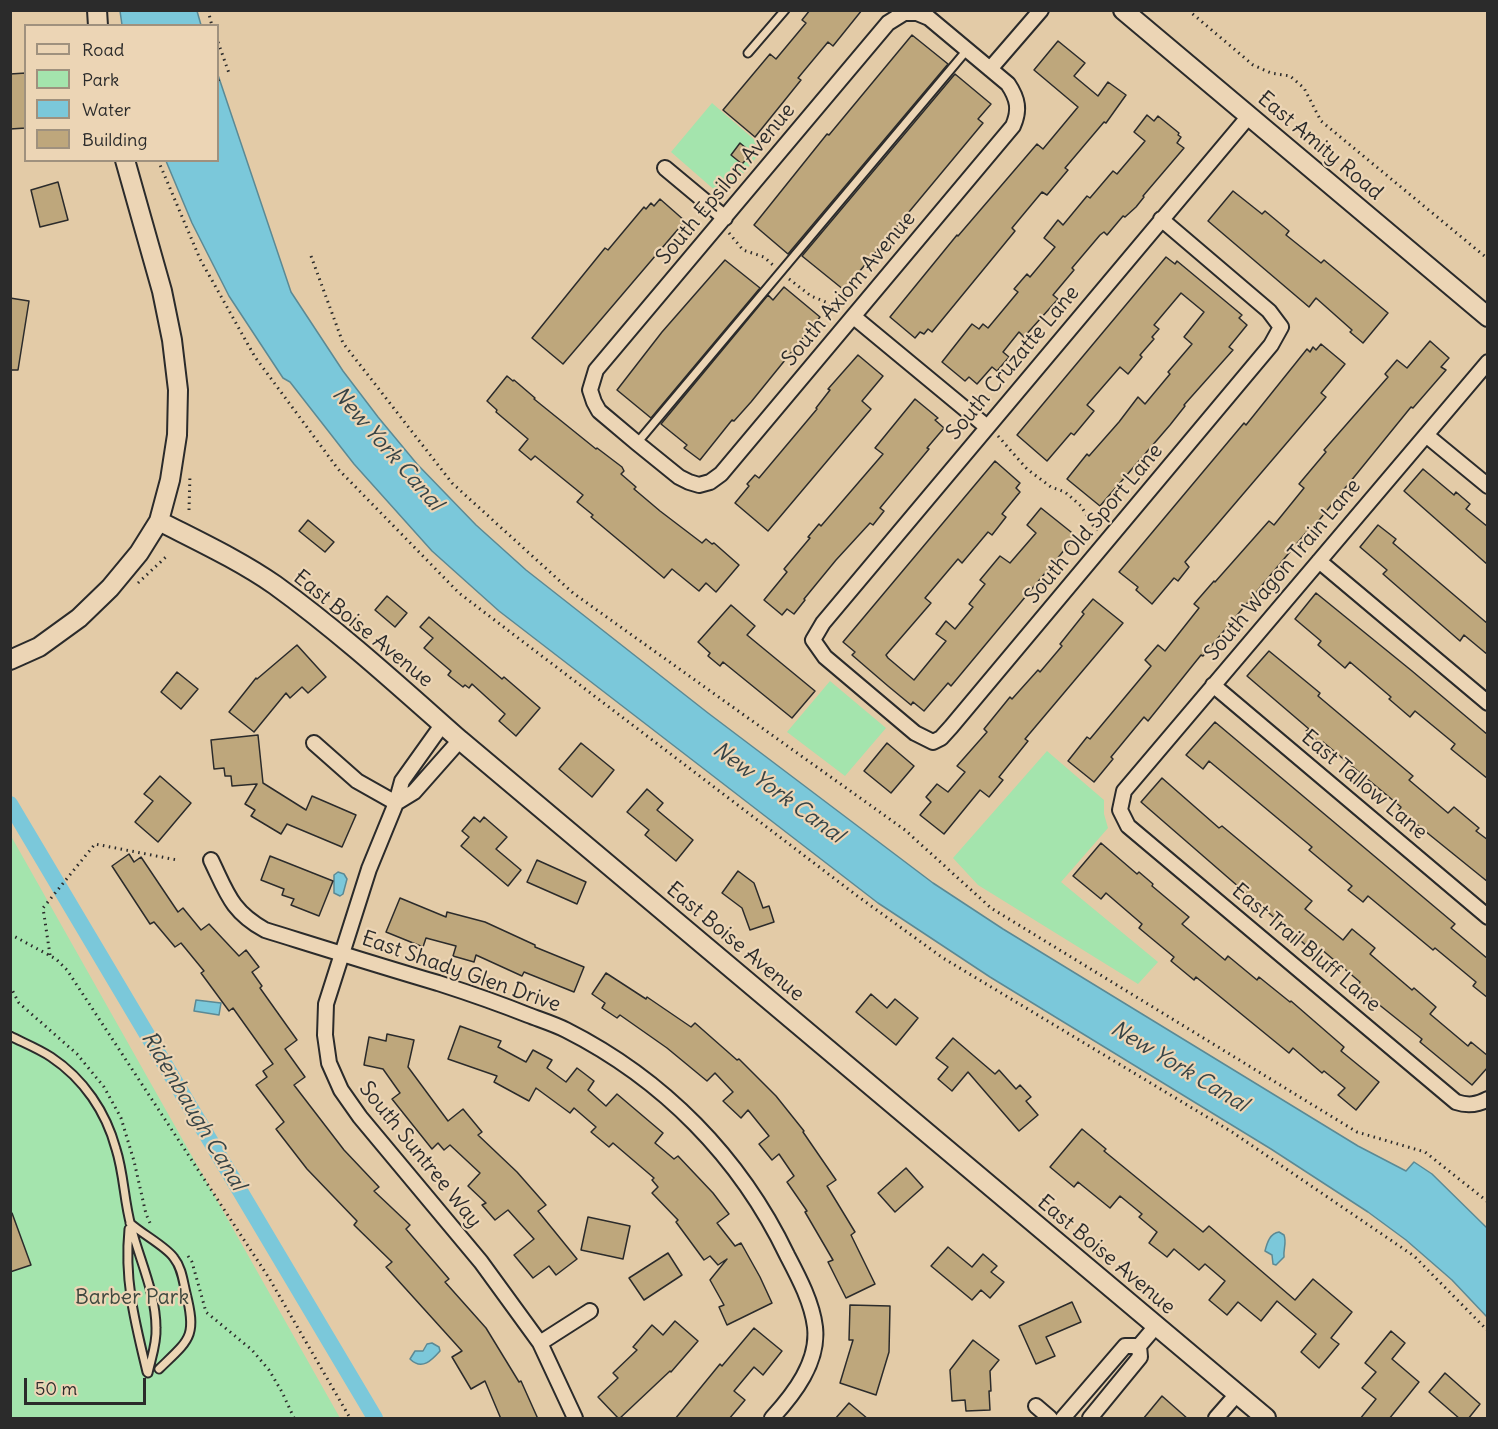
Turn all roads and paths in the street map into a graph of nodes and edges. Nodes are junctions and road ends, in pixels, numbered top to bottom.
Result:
1 (785, 10) edge
2 (1041, 10) edge
3 (1123, 10) edge
4 (1188, 10) edge
5 (219, 45) edge
6 (967, 50) junction
7 (748, 53) dead end
8 (990, 69) junction
9 (230, 76) dead end
10 (1249, 116) junction
11 (126, 162) edge
12 (159, 162) edge
13 (665, 168) dead end
14 (724, 218) junction
15 (1161, 219) junction
16 (311, 256) dead end
17 (1488, 259) edge
18 (854, 317) junction
19 (1488, 317) edge
20 (1488, 362) edge
21 (987, 427) junction
22 (1426, 435) junction
23 (638, 443) junction
24 (1488, 486) edge
25 (159, 521) junction
26 (1110, 538) junction
27 (1319, 561) junction
28 (10, 660) edge
29 (1213, 685) junction
30 (1488, 703) edge
31 (442, 724) junction
32 (460, 740) junction
33 (933, 742) joint
34 (314, 743) dead end
35 (396, 803) junction
36 (1119, 810) joint
37 (177, 860) dead end
38 (211, 860) dead end
39 (1488, 917) edge
40 (10, 934) edge
41 (343, 954) junction
42 (50, 956) junction
43 (10, 986) edge
44 (10, 1036) edge
45 (1481, 1102) edge
46 (1488, 1202) edge
47 (130, 1224) junction
48 (151, 1224) dead end
49 (182, 1248) dead end
50 (590, 1311) dead end
51 (1156, 1326) junction
52 (1488, 1331) edge
53 (540, 1343) junction
54 (1138, 1346) junction
55 (159, 1369) dead end
56 (1237, 1394) junction
57 (1036, 1407) dead end
58 (294, 1419) edge
59 (350, 1419) edge
60 (575, 1419) edge
61 (772, 1419) edge
62 (1050, 1419) edge
63 (1063, 1419) edge
64 (1090, 1419) edge
65 (1216, 1419) edge
66 (1266, 1419) edge

1 - 7 lane
2 - 8 street
3 - 10 street, East Amity Road
4 - 17 path
5 - 9 path
6 - 8 street
6 - 14 street, South Epsilon Avenue
6 - 23 lane
8 - 18 street, South Axiom Avenue
10 - 15 street, South Cruzatte Lane
10 - 19 street, East Amity Road
11 - 25 street
12 - 52 path
13 - 14 street
14 - 23 street, South Epsilon Avenue
15 - 21 street, South Cruzatte Lane
15 - 26 street, South Old Sport Lane
16 - 46 path
18 - 21 street
18 - 23 street, South Axiom Avenue
20 - 22 street, South Wagon Train Lane
21 - 26 path
21 - 33 street, South Cruzatte Lane
22 - 24 street
22 - 27 street, South Wagon Train Lane
25 - 28 street
25 - 31 street, East Boise Avenue
26 - 33 street, South Old Sport Lane
27 - 29 street, South Wagon Train Lane
27 - 30 street
29 - 36 street, South Wagon Train Lane
29 - 39 street, East Tallow Lane
31 - 32 street, East Boise Avenue
31 - 35 street, South Suntree Way
32 - 35 street
32 - 51 street, East Boise Avenue
34 - 35 street
35 - 41 street, South Suntree Way
36 - 45 street, East Trail Bluff Lane
37 - 42 path
38 - 41 street, East Shady Glen Drive
40 - 42 path
41 - 53 street, South Suntree Way
41 - 61 street, East Shady Glen Drive
42 - 59 path
43 - 48 path
44 - 47 lane
47 - 47 lane
47 - 55 lane
49 - 58 path
50 - 53 street
51 - 54 street
51 - 56 street, East Boise Avenue
53 - 60 street, South Suntree Way
54 - 63 street
54 - 64 street
56 - 65 street
56 - 66 street, East Boise Avenue
57 - 62 street

